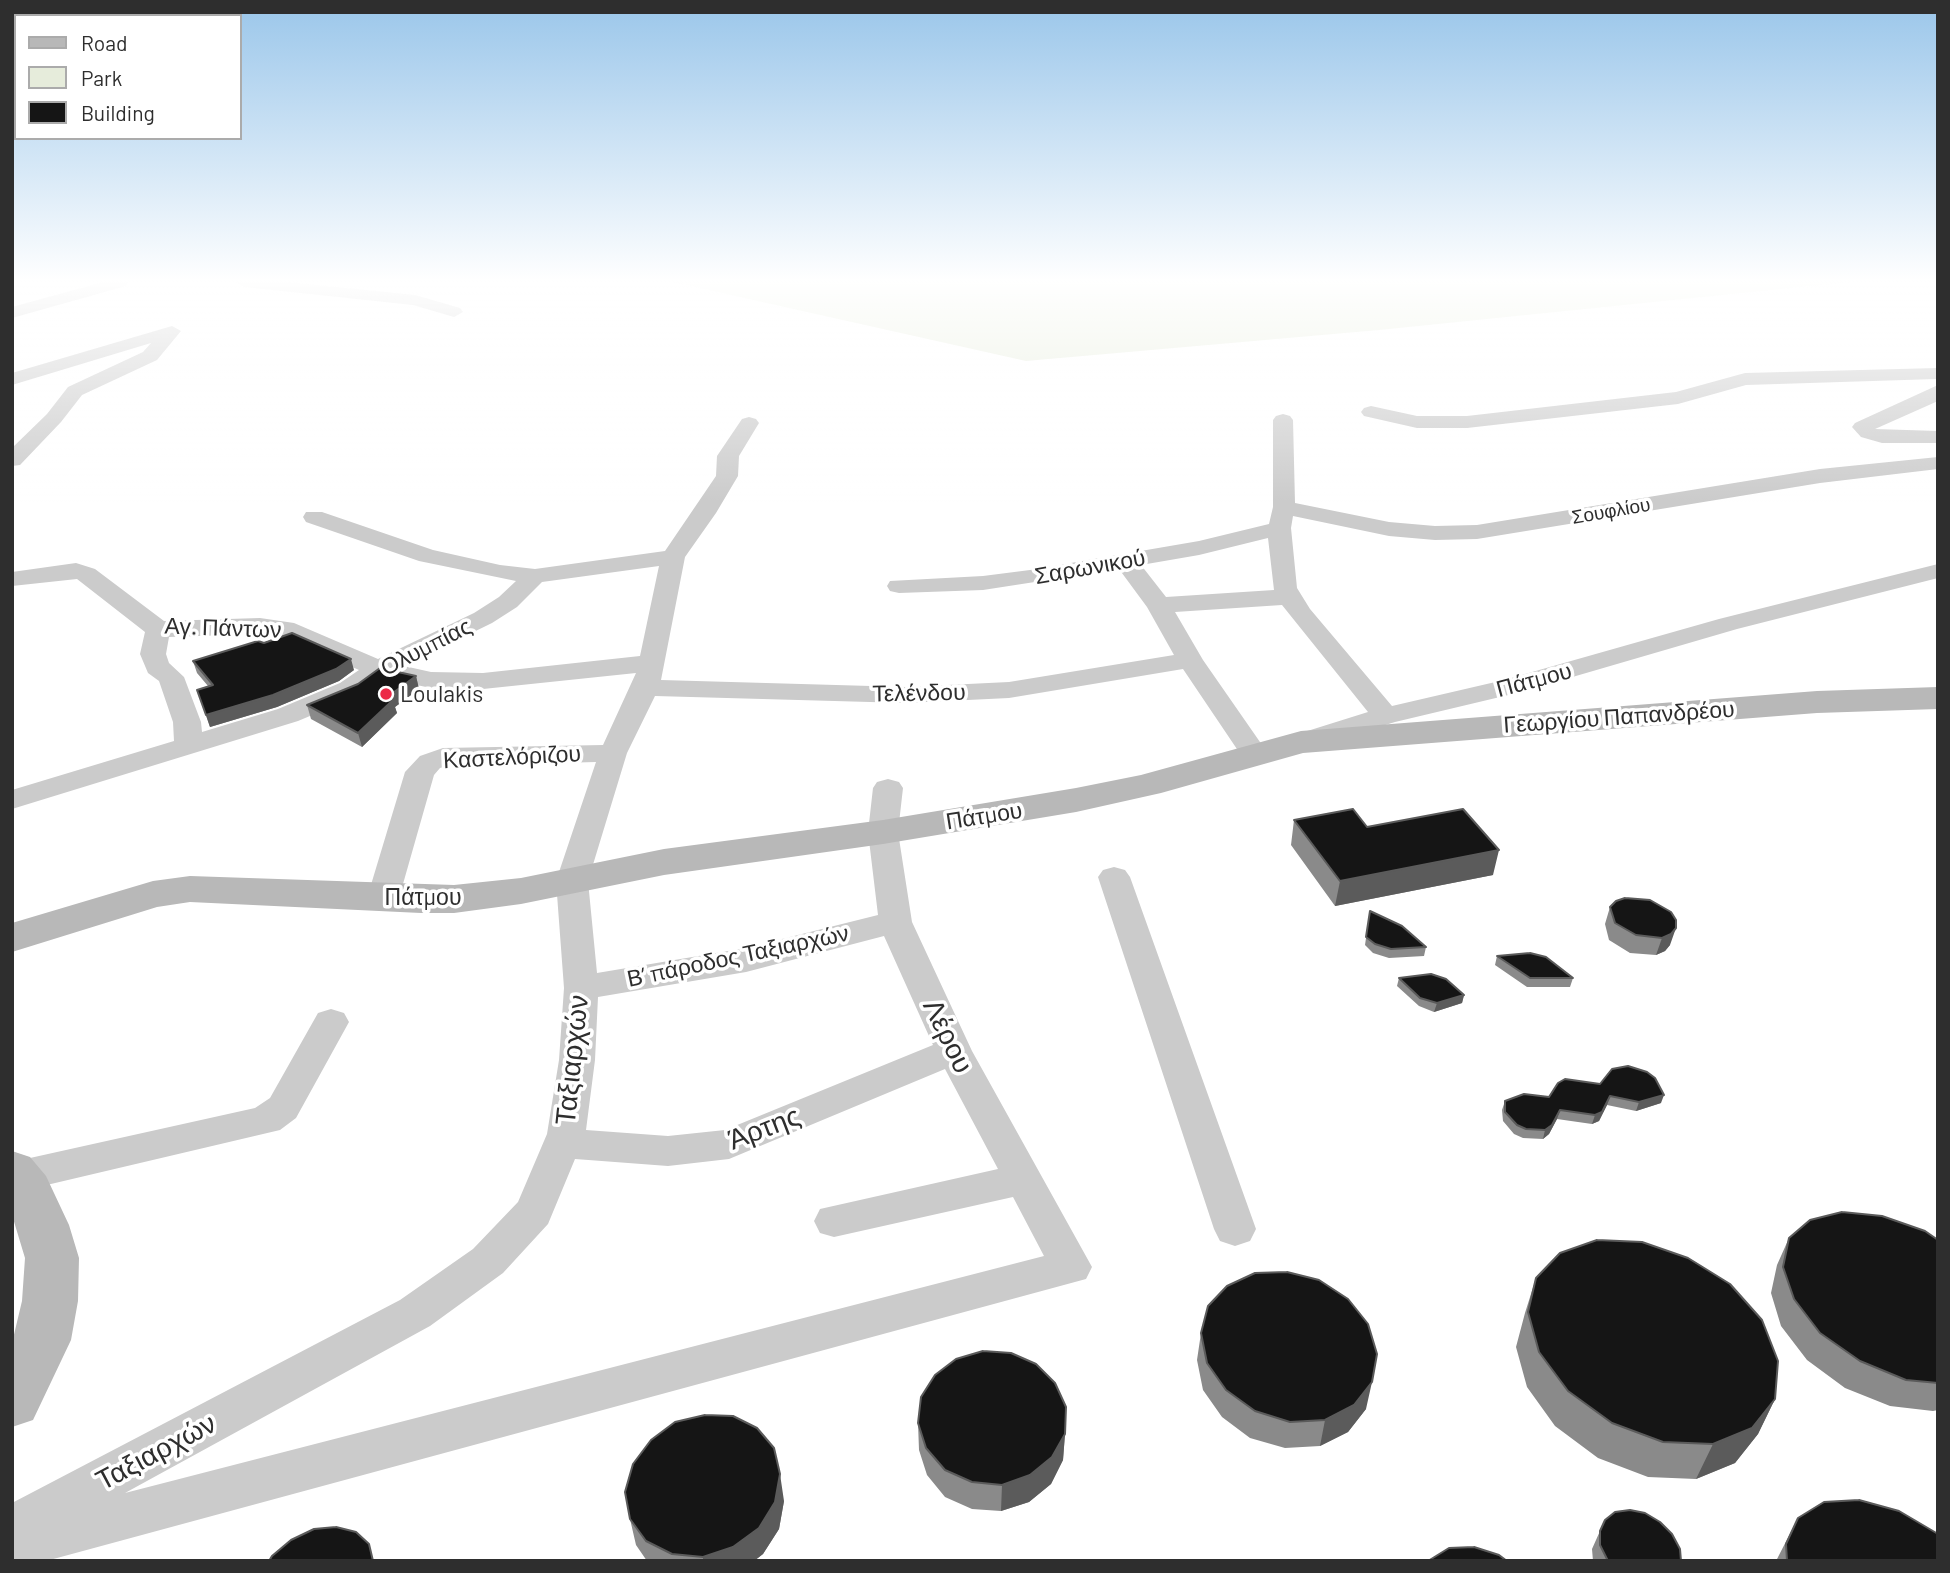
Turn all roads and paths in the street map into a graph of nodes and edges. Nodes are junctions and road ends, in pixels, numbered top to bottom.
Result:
1 (87, 355) edge
2 (151, 355) edge
3 (12, 379) edge
4 (1937, 380) edge
5 (1371, 412) dead end
6 (1283, 420) dead end
7 (749, 423) dead end
8 (1938, 437) edge
9 (12, 460) edge
10 (1938, 463) edge
11 (314, 517) dead end
12 (1281, 518) junction
13 (673, 557) junction
14 (1125, 561) junction
15 (1938, 570) edge
16 (535, 576) junction
17 (12, 579) edge
18 (900, 586) dead end
19 (1289, 597) junction
20 (1159, 605) junction
21 (160, 628) junction
22 (1190, 660) junction
23 (378, 670) junction
24 (649, 675) junction
25 (1938, 698) edge
26 (1386, 716) junction
27 (1301, 742) junction
28 (189, 744) junction
29 (613, 753) junction
30 (1255, 755) junction
31 (888, 788) dead end
32 (12, 800) edge
33 (883, 832) junction
34 (1114, 877) dead end
35 (572, 881) junction
36 (383, 898) junction
37 (895, 922) junction
38 (12, 938) edge
39 (581, 988) junction
40 (331, 1022) dead end
41 (954, 1051) junction
42 (562, 1143) junction
43 (14, 1173) edge
44 (1021, 1179) junction
45 (834, 1221) dead end
46 (1235, 1229) dead end
47 (12, 1401) edge
48 (12, 1530) edge
49 (12, 1546) edge

1 - 3 street
2 - 9 street
4 - 5 street
4 - 8 street
6 - 12 street
7 - 13 street, Ταξιαρχών
10 - 12 street, Σουφλίου
11 - 16 street
12 - 14 street, Σαρωνικού
12 - 19 street
13 - 16 street
13 - 24 street, Ταξιαρχών
14 - 18 street, Σαρωνικού
14 - 20 street
15 - 26 street, Πάτμου
16 - 23 street, Ολυμπίας
17 - 21 street, Αγ. Πάντων
19 - 20 street
19 - 26 street
20 - 22 street
21 - 23 street, Αγ. Πάντων
21 - 28 street
22 - 24 street, Τελένδου
22 - 30 street
23 - 24 street, Αγ. Πάντων
23 - 28 street, Ολυμπίας
24 - 29 street, Ταξιαρχών
25 - 27 street, Γεωργίου Παπανδρέου
26 - 27 street, Πάτμου
27 - 30 street, Πάτμου
28 - 32 street, Ολυμπίας
29 - 35 street, Ταξιαρχών
29 - 36 street, Καστελόριζου
30 - 33 street, Πάτμου
31 - 33 street, Λέρου
33 - 35 street, Πάτμου
33 - 37 street, Λέρου
34 - 46 street
35 - 36 street, Πάτμου
35 - 39 street, Ταξιαρχών
36 - 38 street, Πάτμου
37 - 39 street, Β’ πάροδος Ταξιαρχών
37 - 41 street, Λέρου
39 - 42 street, Ταξιαρχών
40 - 43 street
41 - 42 street, Άρτης
41 - 44 street, Λέρου
42 - 48 street, Ταξιαρχών
43 - 47 street
44 - 45 street
44 - 49 street, Λέρου

